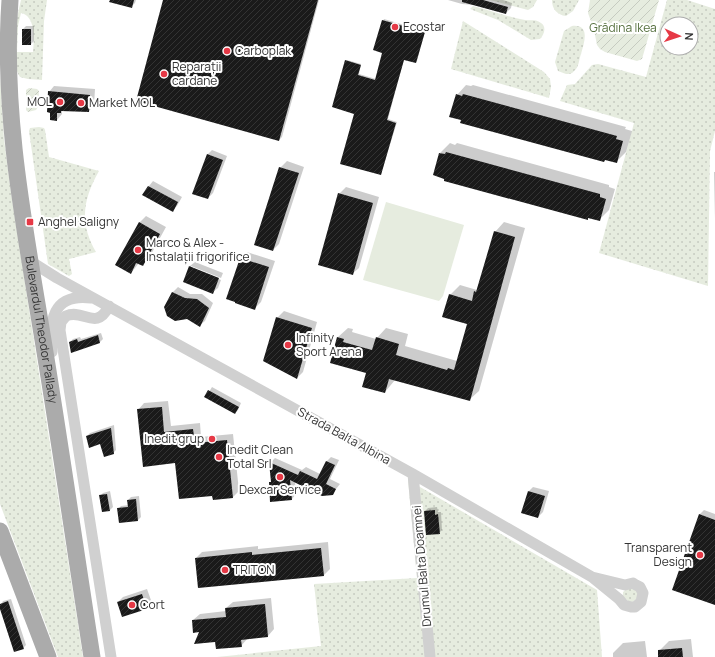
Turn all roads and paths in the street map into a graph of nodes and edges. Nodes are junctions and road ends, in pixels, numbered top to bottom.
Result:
1 (10, 0) edge
2 (30, 261) junction
3 (94, 298) junction
4 (109, 306) junction
5 (52, 394) junction
6 (413, 474) junction
7 (0, 531) edge
8 (592, 577) junction
9 (625, 585) junction
10 (619, 599) junction
11 (48, 657) edge
12 (92, 657) edge
13 (112, 657) edge
14 (430, 657) edge

1 - 2 main road, Bulevardul Theodor Pallady
2 - 3 street, Strada Balta Albina
2 - 5 main road, Bulevardul Theodor Pallady
3 - 4 street, Strada Balta Albina
3 - 5 street, Strada Balta Albina
4 - 6 street, Strada Balta Albina
4 - 13 street
5 - 12 main road, Bulevardul Theodor Pallady
6 - 8 street, Strada Balta Albina
6 - 14 street, Drumul Balta Doamnei
7 - 11 main road
8 - 9 street, Strada Balta Albina
8 - 10 street, Strada Balta Albina
9 - 10 street
9 - 10 street, Strada Balta Albina

